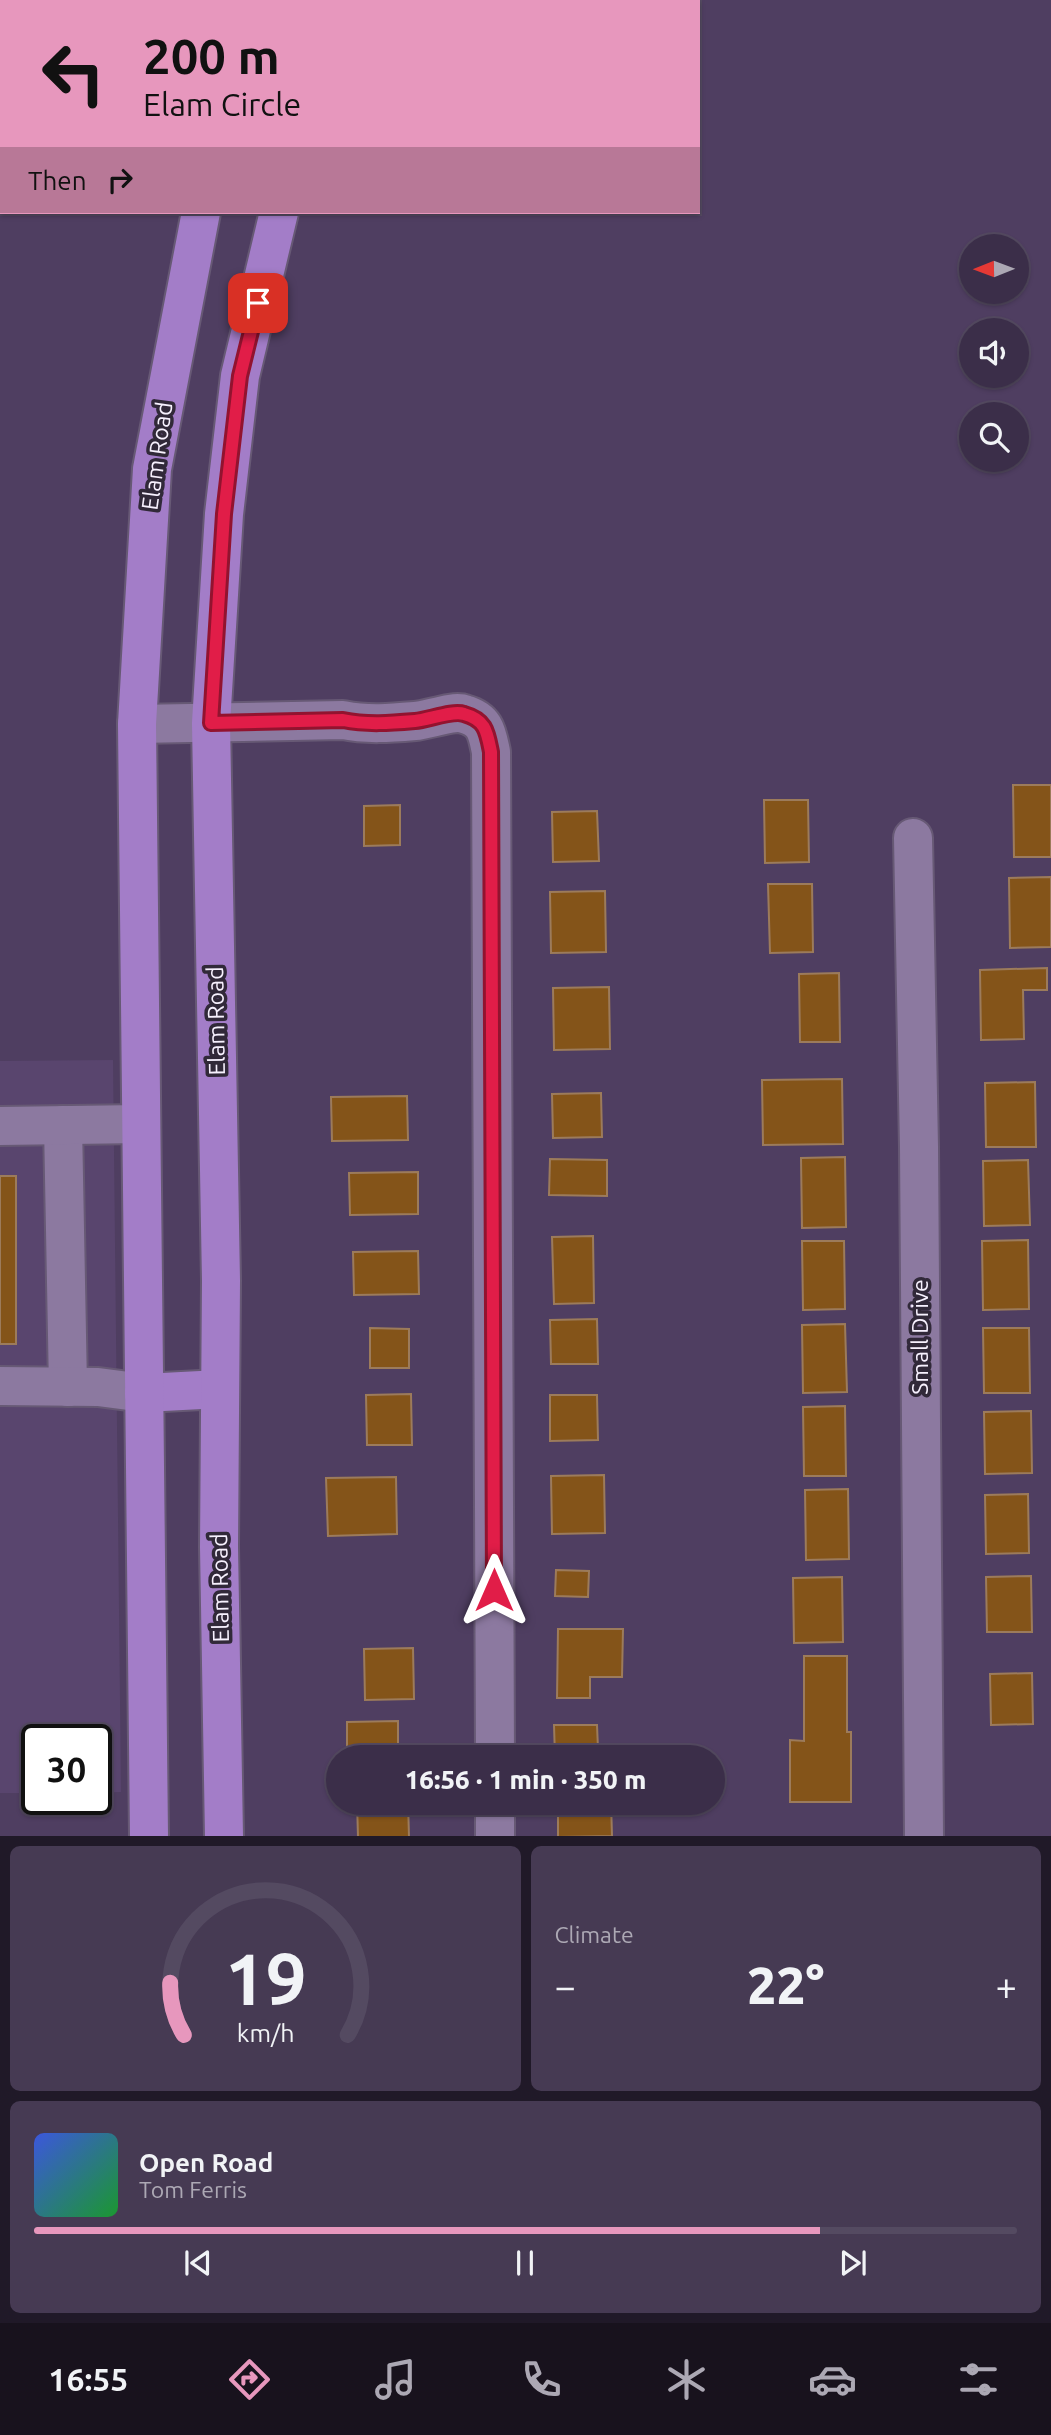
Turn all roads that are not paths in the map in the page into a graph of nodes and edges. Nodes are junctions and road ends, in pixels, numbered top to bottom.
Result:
1 (201, 214) edge
2 (279, 214) edge
3 (211, 723) junction
4 (138, 724) junction
5 (913, 838) dead end
6 (141, 1124) junction
7 (63, 1125) junction
8 (0, 1126) edge
9 (0, 1386) edge
10 (68, 1387) junction
11 (220, 1389) junction
12 (144, 1393) junction
13 (495, 1745) edge
14 (495, 1815) edge
15 (149, 1836) edge
16 (224, 1836) edge
17 (495, 1836) edge
18 (924, 1836) edge

1 - 4 main road, Elam Road
2 - 3 main road, Elam Road
3 - 4 street
3 - 11 main road, Elam Road
3 - 13 street
4 - 6 main road, Elam Road
5 - 18 street, Small Drive
6 - 7 street
6 - 12 main road, Elam Road
7 - 8 street
7 - 10 street
9 - 10 street
10 - 12 street
11 - 12 main road
11 - 16 main road, Elam Road
12 - 15 main road, Elam Road
14 - 17 street

